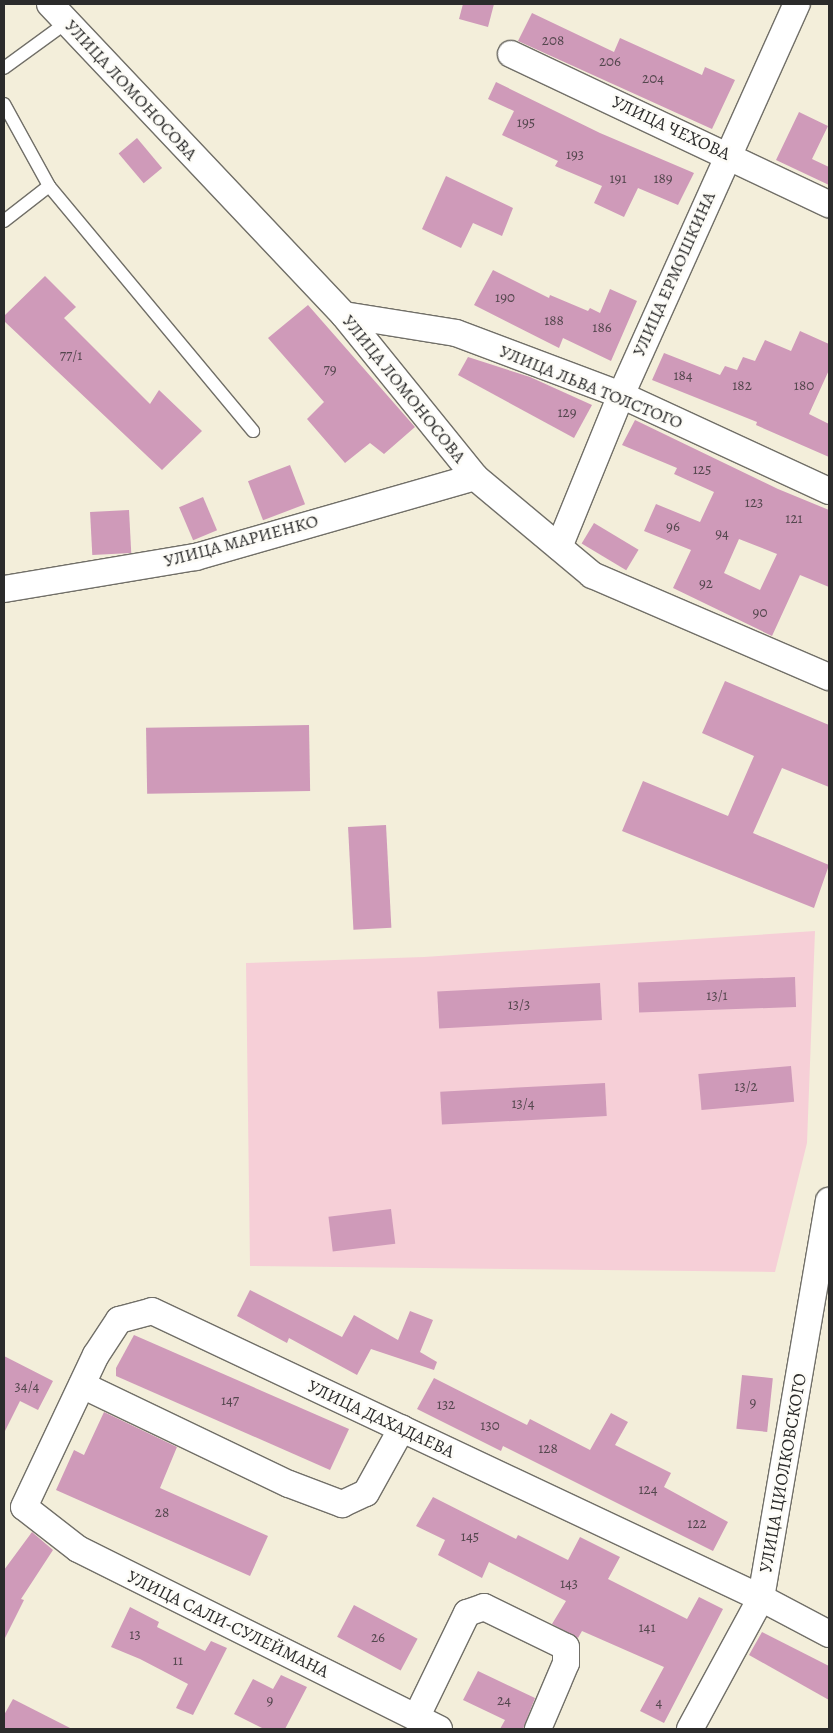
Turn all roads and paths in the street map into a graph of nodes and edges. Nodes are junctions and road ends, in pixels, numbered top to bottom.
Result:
1 (797, 4) edge
2 (59, 13) edge
3 (511, 54) dead end
4 (5, 66) edge
5 (4, 104) edge
6 (727, 154) junction
7 (49, 186) junction
8 (829, 204) edge
9 (4, 221) edge
10 (344, 315) junction
11 (621, 395) junction
12 (253, 431) dead end
13 (475, 477) junction
14 (829, 490) edge
15 (559, 547) junction
16 (4, 589) edge
17 (829, 678) edge
18 (829, 1201) edge
19 (82, 1385) junction
20 (402, 1428) junction
21 (24, 1506) joint
22 (761, 1598) junction
23 (829, 1634) edge
24 (416, 1718) junction
25 (439, 1729) edge
26 (538, 1729) edge
27 (690, 1729) edge

1 - 6 street, УЛИЦА ЕРМОШКИНА
2 - 4 lane
2 - 10 street, УЛИЦА ЛОМОНОСОВА
3 - 6 street, УЛИЦА ЧЕХОВА
5 - 7 lane
6 - 8 street, УЛИЦА ЧЕХОВА
6 - 11 street, УЛИЦА ЕРМОШКИНА
7 - 9 lane
7 - 12 lane
10 - 11 street, УЛИЦА ЛЬВА ТОЛСТОГО
10 - 13 street, УЛИЦА ЛОМОНОСОВА
11 - 14 street, УЛИЦА ЛЬВА ТОЛСТОГО
11 - 15 street, УЛИЦА ЕРМОШКИНА
13 - 15 street, УЛИЦА ЛОМОНОСОВА
13 - 16 street, УЛИЦА МАРИЕНКО
15 - 17 street, УЛИЦА ЛОМОНОСОВА
18 - 22 street, УЛИЦА ЦИОЛКОВСКОГО
19 - 20 street, УЛИЦА ДАХАДАЕВА
19 - 20 street
19 - 21 street, УЛИЦА ДАХАДАЕВА
20 - 22 street, УЛИЦА ДАХАДАЕВА
21 - 24 street, УЛИЦА САЛИ-СУЛЕЙМАНА
22 - 23 street, УЛИЦА ДАХАДАЕВА
22 - 27 street, УЛИЦА ЦИОЛКОВСКОГО
24 - 25 street, УЛИЦА САЛИ-СУЛЕЙМАНА
24 - 26 street

